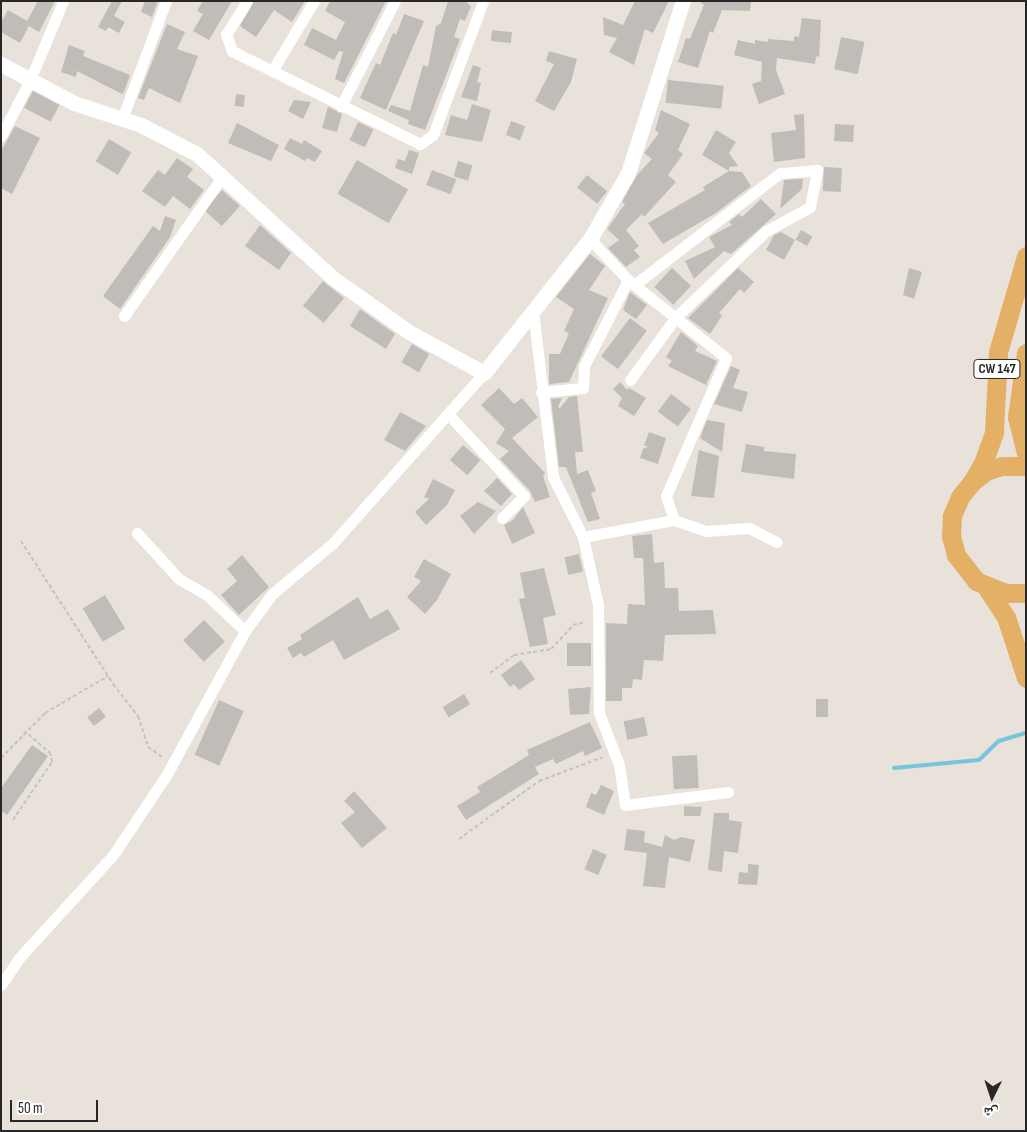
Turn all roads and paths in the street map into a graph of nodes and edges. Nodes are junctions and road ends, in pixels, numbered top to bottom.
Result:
1 (63, 1) edge
2 (166, 1) edge
3 (247, 1) edge
4 (314, 1) edge
5 (395, 1) edge
6 (483, 1) edge
7 (683, 1) edge
8 (1, 64) edge
9 (272, 71) junction
10 (30, 80) junction
11 (341, 106) junction
12 (122, 119) junction
13 (1, 136) edge
14 (222, 177) junction
15 (590, 239) junction
16 (1026, 256) edge
17 (631, 282) junction
18 (533, 311) junction
19 (124, 316) dead end
20 (676, 317) junction
21 (1026, 353) edge
22 (484, 373) junction
23 (630, 380) dead end
24 (541, 392) junction
25 (448, 414) junction
26 (1026, 452) edge
27 (1026, 466) edge
28 (972, 482) junction
29 (502, 518) dead end
30 (674, 520) junction
31 (137, 533) dead end
32 (583, 537) junction
33 (21, 541) dead end
34 (777, 542) dead end
35 (987, 588) junction
36 (1026, 593) edge
37 (598, 618) junction
38 (245, 631) junction
39 (490, 673) dead end
40 (108, 676) junction
41 (1026, 678) edge
42 (25, 731) junction
43 (614, 752) junction
44 (1, 758) edge
45 (173, 763) junction
46 (728, 792) dead end
47 (12, 820) dead end
48 (459, 839) dead end
49 (1, 986) edge

1 - 10 street
2 - 12 street
3 - 9 street
4 - 9 street
5 - 11 street
6 - 11 street
7 - 15 street
8 - 10 street
9 - 11 street
10 - 12 street
10 - 13 street
12 - 14 street
14 - 19 street
14 - 22 street
15 - 17 street
15 - 18 street
16 - 28 highway, CW 147
17 - 20 street
17 - 20 street
17 - 24 street
18 - 22 street
18 - 24 street
20 - 23 street
20 - 30 street
21 - 26 highway, CW 147
22 - 25 street
24 - 32 street
25 - 29 street
25 - 38 street
27 - 28 highway
28 - 35 highway
30 - 32 street
30 - 34 street
31 - 38 street
32 - 37 street
33 - 40 path
35 - 36 highway
35 - 41 highway
37 - 39 path
37 - 43 street
38 - 45 street
40 - 42 path
40 - 45 path
42 - 44 path
42 - 47 path
43 - 46 street
43 - 48 path
45 - 49 street

